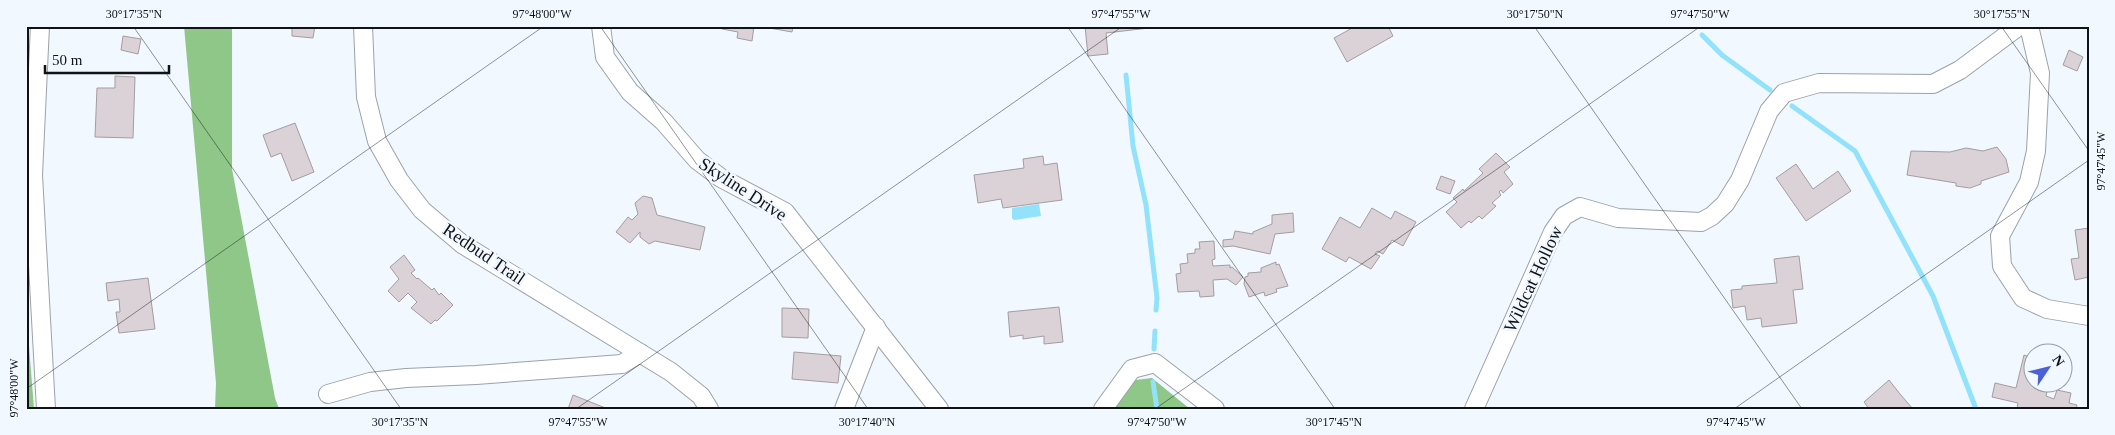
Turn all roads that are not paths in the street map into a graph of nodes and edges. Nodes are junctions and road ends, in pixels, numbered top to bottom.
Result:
1 (40, 26) edge
2 (363, 26) edge
3 (601, 26) edge
4 (2020, 26) edge
5 (2029, 26) edge
6 (2089, 316) edge
7 (876, 327) junction
8 (640, 353) junction
9 (328, 394) dead end
10 (46, 409) edge
11 (709, 409) edge
12 (844, 409) edge
13 (940, 409) edge
14 (1103, 409) edge
15 (1215, 409) edge
16 (1474, 409) edge

1 - 10 street
2 - 8 street, Redbud Trail
3 - 7 street, Skyline Drive
4 - 16 street, Wildcat Hollow
5 - 6 street
7 - 12 street
7 - 13 street, Skyline Drive
8 - 9 street
8 - 11 street, Redbud Trail
14 - 15 street

